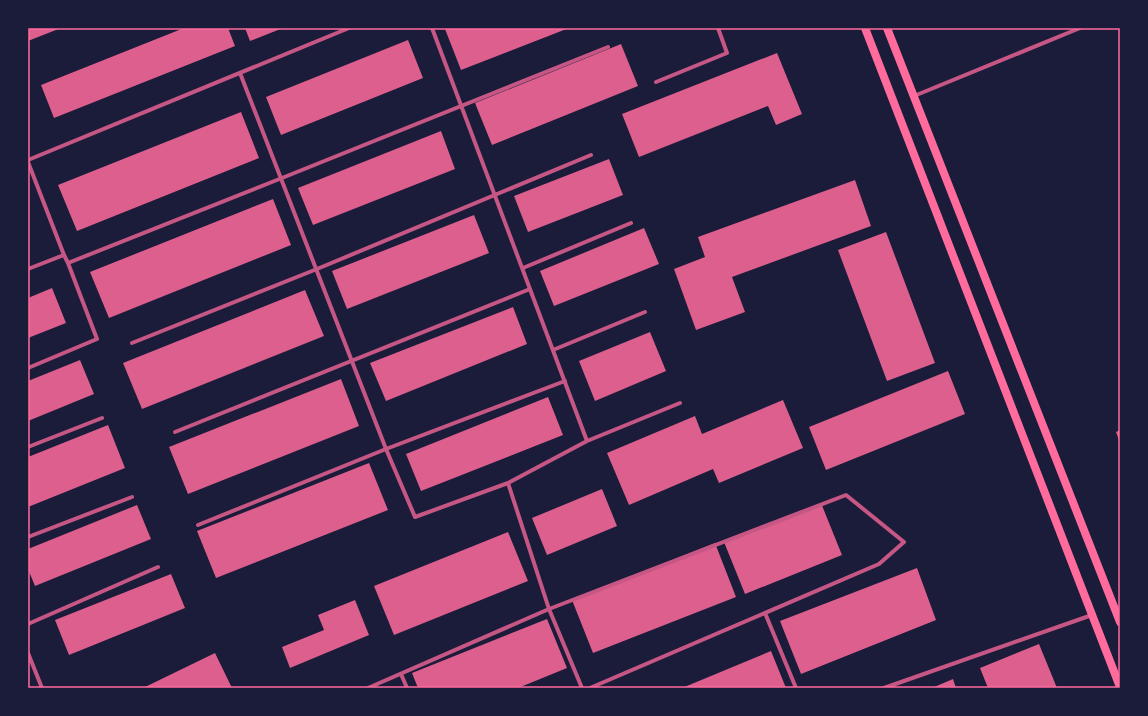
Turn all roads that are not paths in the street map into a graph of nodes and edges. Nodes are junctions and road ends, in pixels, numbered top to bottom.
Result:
1 (350, 28) edge
2 (432, 28) edge
3 (718, 28) edge
4 (865, 28) edge
5 (886, 28) edge
6 (1080, 28) edge
7 (608, 47) dead end
8 (240, 73) junction
9 (656, 82) dead end
10 (914, 96) junction
11 (461, 106) junction
12 (591, 155) dead end
13 (28, 161) edge
14 (282, 178) junction
15 (495, 194) junction
16 (631, 223) dead end
17 (64, 255) junction
18 (68, 263) junction
19 (522, 268) junction
20 (28, 269) edge
21 (317, 269) junction
22 (530, 289) junction
23 (645, 312) dead end
24 (132, 343) dead end
25 (553, 350) junction
26 (352, 361) junction
27 (28, 368) edge
28 (565, 381) junction
29 (680, 403) dead end
30 (102, 418) dead end
31 (175, 432) dead end
32 (587, 441) junction
33 (28, 447) edge
34 (386, 449) junction
35 (508, 483) junction
36 (132, 497) dead end
37 (198, 525) dead end
38 (28, 537) edge
39 (158, 567) dead end
40 (549, 609) junction
41 (765, 613) junction
42 (1092, 615) junction
43 (1120, 622) edge
44 (28, 624) edge
45 (28, 653) edge
46 (401, 674) junction
47 (1120, 687) edge
48 (42, 688) edge
49 (368, 688) edge
50 (407, 688) edge
51 (582, 688) edge
52 (590, 688) edge
53 (796, 688) edge
54 (884, 688) edge

1 - 8 street
2 - 11 street
3 - 9 street
4 - 42 main road
5 - 10 main road
6 - 10 street
7 - 11 street
8 - 13 street
8 - 14 street
10 - 43 main road
11 - 14 street
11 - 15 street
12 - 15 street
13 - 17 street
14 - 18 street
14 - 21 street
15 - 19 street
15 - 21 street
16 - 19 street
17 - 18 street
17 - 20 street
18 - 27 street
19 - 22 street
21 - 24 street
21 - 26 street
22 - 25 street
22 - 26 street
23 - 25 street
25 - 28 street
26 - 31 street
26 - 34 street
28 - 32 street
28 - 34 street
29 - 32 street
30 - 33 street
32 - 35 street
34 - 35 street
34 - 37 street
35 - 40 street
36 - 38 street
39 - 44 street
40 - 41 street
40 - 46 street
40 - 51 street
41 - 52 street
41 - 53 street
42 - 47 main road
42 - 54 street
45 - 48 street
46 - 49 street
46 - 50 street

